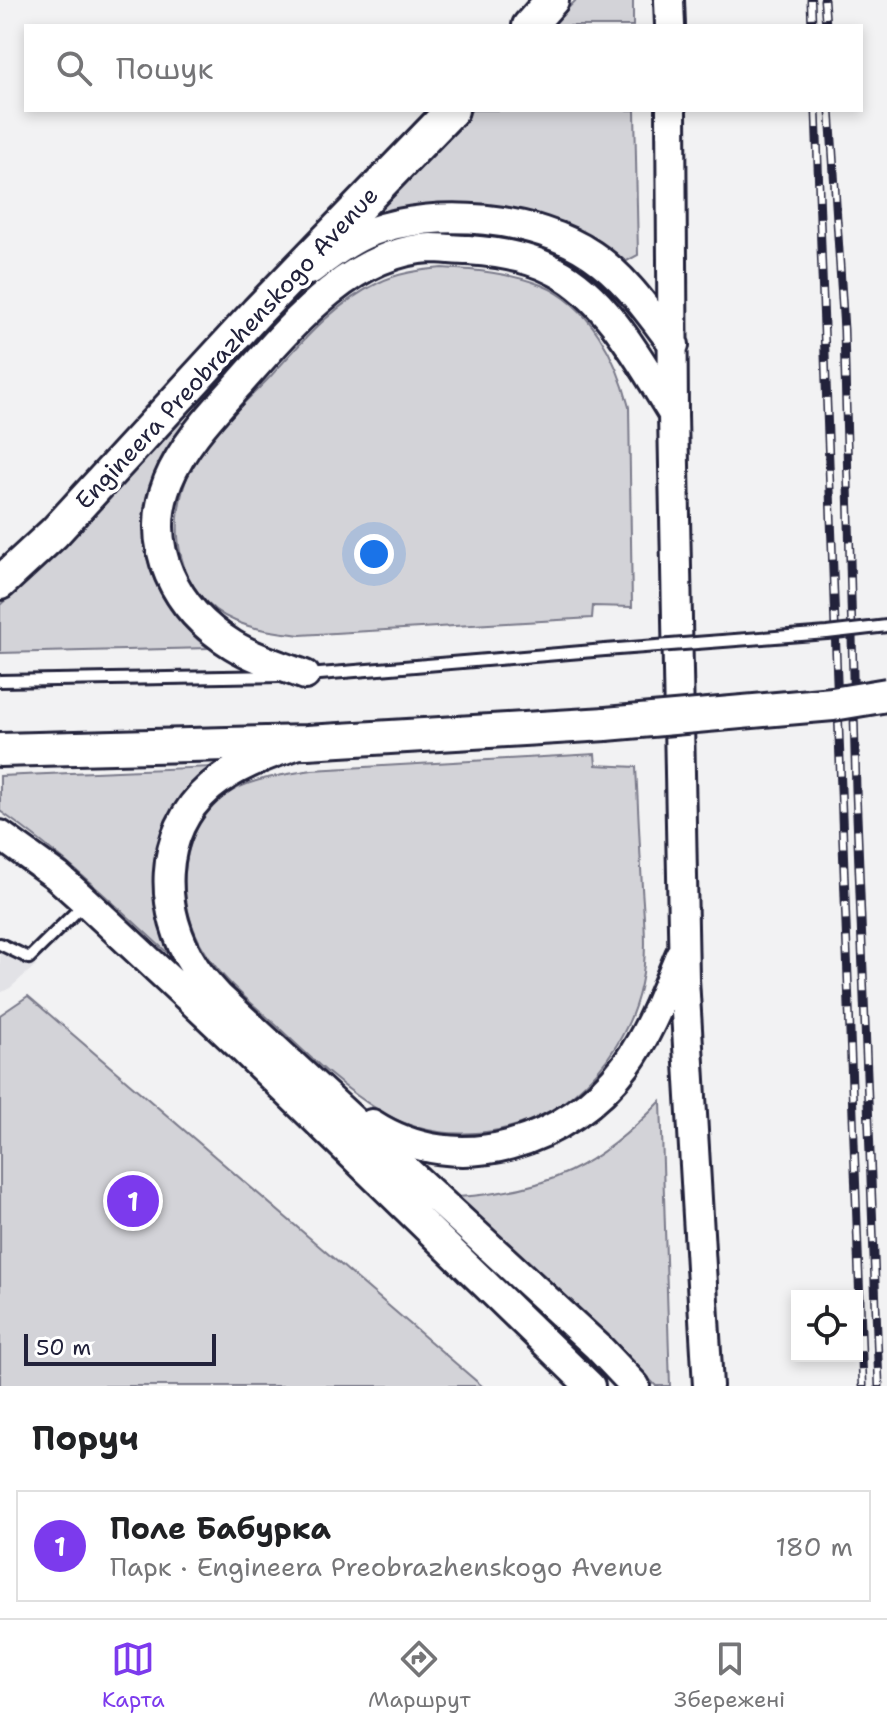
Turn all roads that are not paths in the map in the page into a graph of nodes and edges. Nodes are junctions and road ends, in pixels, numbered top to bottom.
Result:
1 (552, 0) edge
2 (669, 0) edge
3 (531, 24) edge
4 (670, 24) edge
5 (450, 112) edge
6 (671, 112) edge
7 (257, 312) junction
8 (674, 345) junction
9 (673, 414) junction
10 (0, 583) edge
11 (887, 626) edge
12 (305, 675) junction
13 (0, 681) edge
14 (887, 695) edge
15 (307, 742) junction
16 (0, 750) edge
17 (0, 835) edge
18 (86, 902) junction
19 (0, 944) edge
20 (683, 947) junction
21 (319, 1089) junction
22 (590, 1386) edge
23 (635, 1386) edge
24 (708, 1386) edge

1 - 3 main road
2 - 4 main road
5 - 7 main road, Engineera Preobrazhenskogo Avenue
6 - 8 main road
7 - 8 main road
7 - 10 main road, Engineera Preobrazhenskogo Avenue
8 - 9 main road
9 - 12 main road
9 - 20 main road
11 - 12 lane, bridge
12 - 13 lane
14 - 15 main road, bridge
15 - 16 main road
15 - 21 main road
17 - 18 main road
18 - 19 lane
18 - 22 main road
20 - 21 main road
20 - 24 main road
21 - 23 main road

